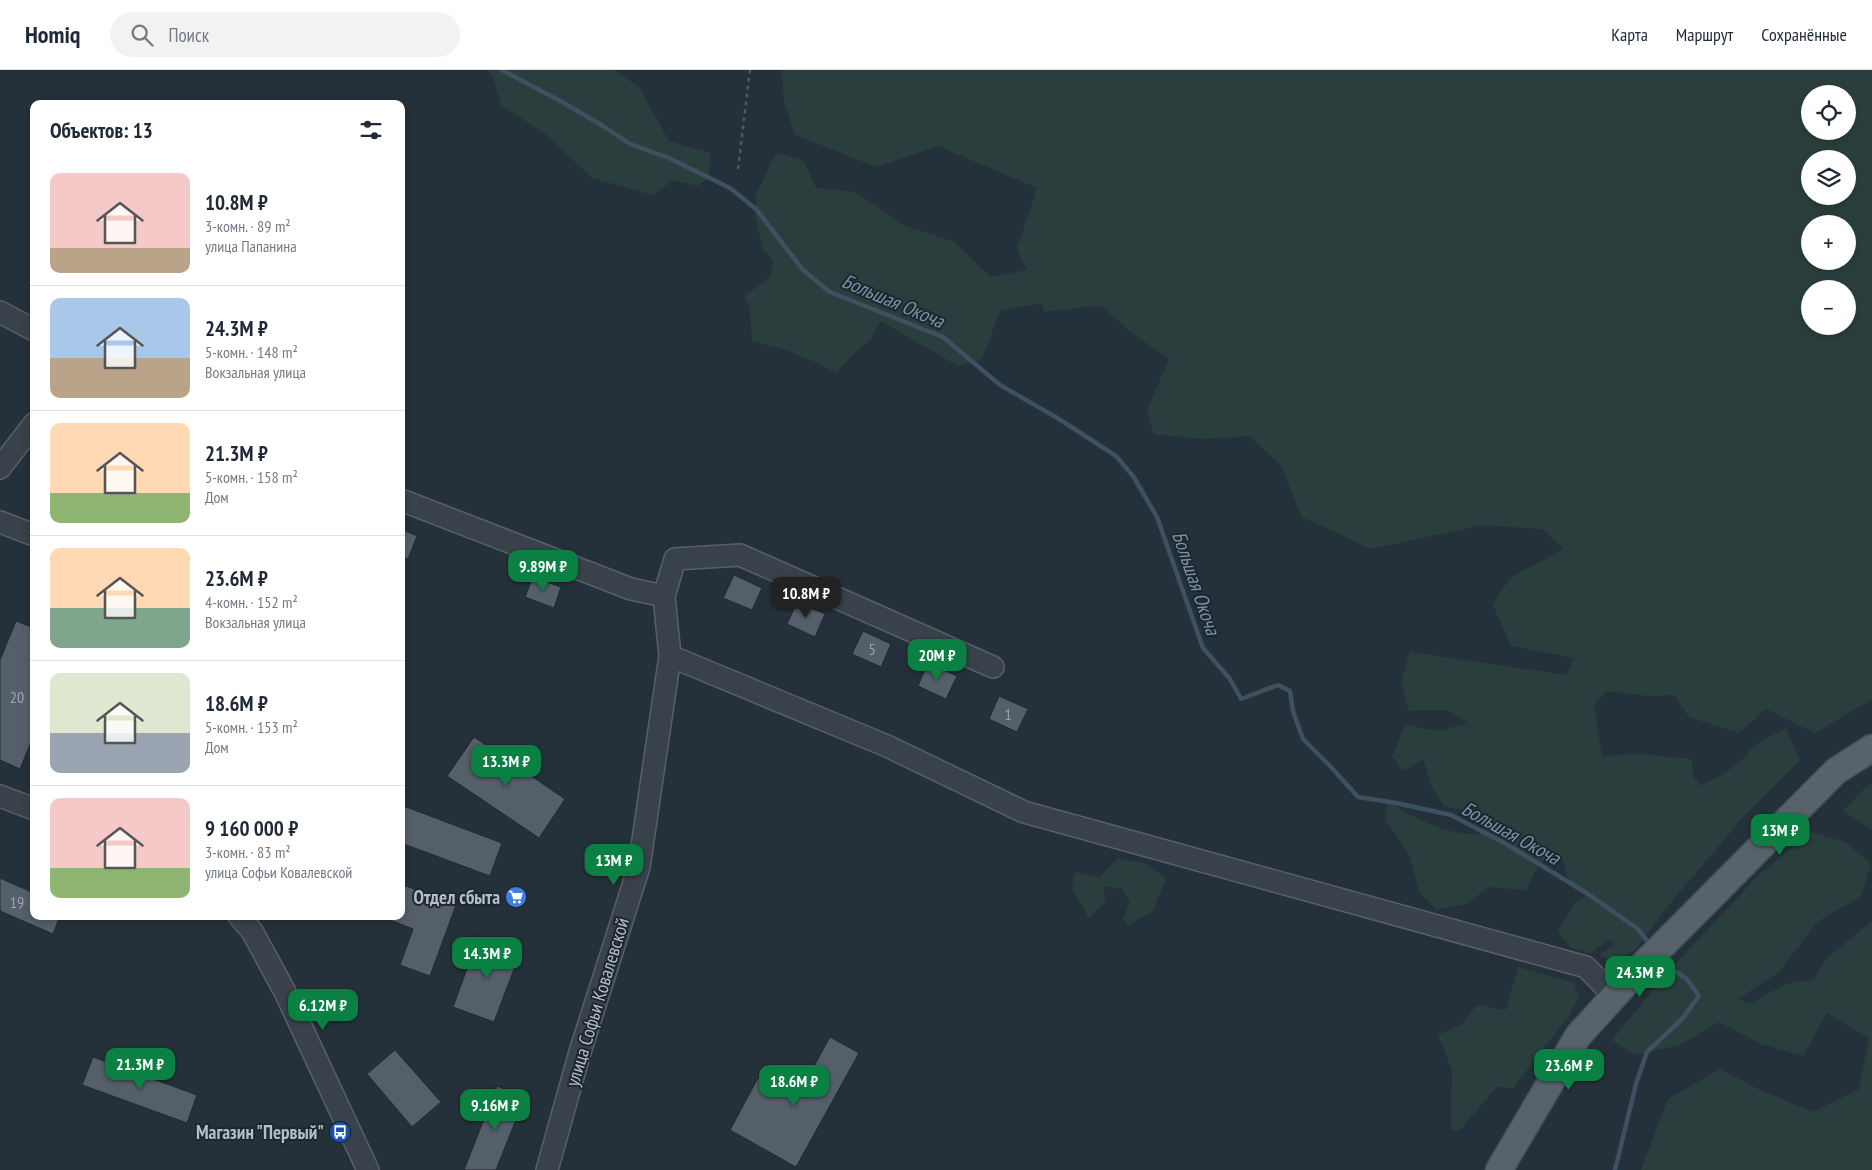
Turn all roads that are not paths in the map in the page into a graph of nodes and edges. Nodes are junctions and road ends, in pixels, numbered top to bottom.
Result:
1 (0, 312) edge
2 (30, 328) edge
3 (30, 429) edge
4 (0, 468) edge
5 (405, 502) edge
6 (0, 522) edge
7 (30, 533) edge
8 (664, 596) junction
9 (670, 656) junction
10 (993, 667) dead end
11 (1872, 748) edge
12 (0, 796) edge
13 (30, 807) edge
14 (242, 920) edge
15 (1614, 996) junction
16 (368, 1170) edge
17 (547, 1170) edge
18 (1499, 1170) edge

1 - 2 street
3 - 4 street
5 - 8 street
6 - 7 street
8 - 9 street, улица Софьи Ковалевской
8 - 10 street
9 - 15 street
9 - 17 street, улица Софьи Ковалевской
11 - 15 main road
12 - 13 street
14 - 16 street
15 - 18 main road

